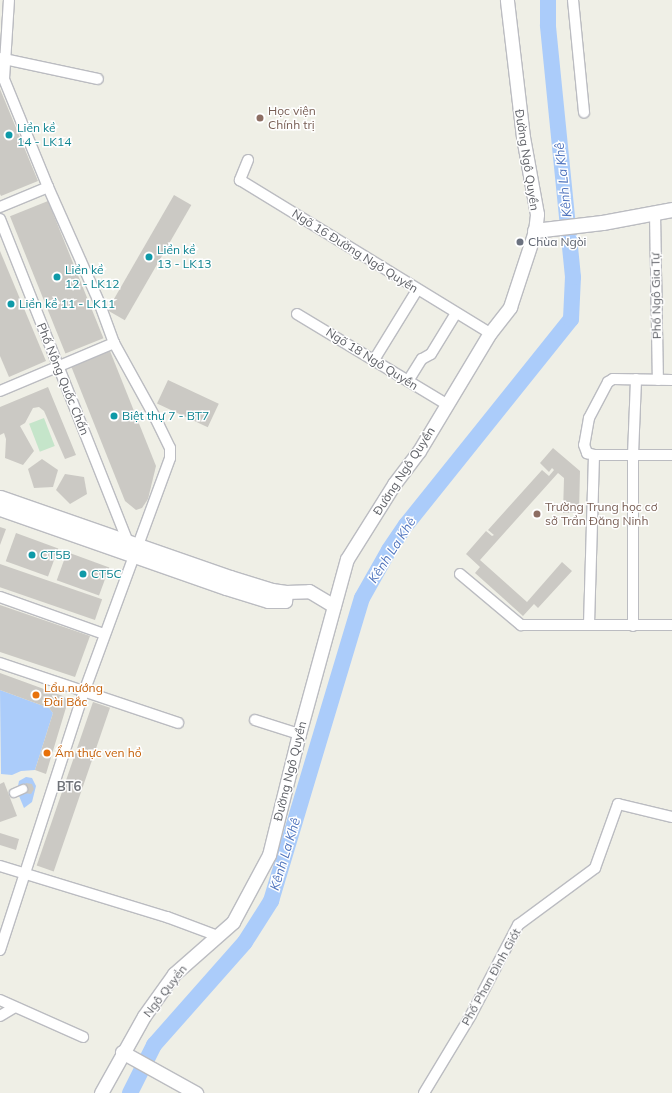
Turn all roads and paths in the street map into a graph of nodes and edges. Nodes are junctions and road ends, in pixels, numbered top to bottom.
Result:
1 (9, 0) edge
2 (508, 0) edge
3 (573, 0) edge
4 (2, 58) edge
5 (98, 79) dead end
6 (584, 112) dead end
7 (248, 160) dead end
8 (48, 187) junction
9 (0, 207) edge
10 (672, 210) edge
11 (655, 213) junction
12 (0, 219) edge
13 (541, 231) junction
14 (417, 290) junction
15 (456, 313) junction
16 (297, 314) dead end
17 (490, 333) junction
18 (114, 343) junction
19 (374, 360) junction
20 (57, 367) junction
21 (636, 379) junction
22 (658, 380) junction
23 (672, 380) edge
24 (408, 381) junction
25 (1, 388) edge
26 (446, 404) junction
27 (594, 455) junction
28 (633, 455) junction
29 (672, 455) edge
30 (0, 497) edge
31 (0, 509) edge
32 (133, 546) junction
33 (460, 574) dead end
34 (0, 598) edge
35 (334, 606) junction
36 (589, 624) junction
37 (672, 625) edge
38 (633, 626) junction
39 (104, 634) junction
40 (0, 663) edge
41 (84, 692) junction
42 (255, 720) dead end
43 (178, 723) dead end
44 (299, 734) junction
45 (23, 789) dead end
46 (14, 793) dead end
47 (672, 817) edge
48 (0, 866) edge
49 (25, 874) junction
50 (215, 936) junction
51 (0, 948) edge
52 (0, 1000) edge
53 (15, 1007) junction
54 (0, 1016) edge
55 (83, 1037) dead end
56 (127, 1055) junction
57 (102, 1093) edge
58 (196, 1093) edge
59 (424, 1093) edge

1 - 4 street
2 - 13 street, Đường Ngô Quyền
3 - 6 street
4 - 5 street
4 - 8 street
7 - 14 street, Ngõ 16 Đường Ngô Quyền
8 - 9 street
8 - 18 street
10 - 11 main road
11 - 13 main road
11 - 22 street, Phố Ngô Gia Tự
12 - 20 street, Phố Nông Quốc Chấn
13 - 17 street, Đường Ngô Quyền
14 - 15 street, Ngõ 16 Đường Ngô Quyền
14 - 19 street
15 - 17 street, Ngõ 16 Đường Ngô Quyền
15 - 24 street
16 - 19 street, Ngõ 18 Ngô Quyền
17 - 26 street, Đường Ngô Quyền
18 - 20 street
18 - 32 street
19 - 24 street, Ngõ 18 Ngô Quyền
20 - 25 street
20 - 32 street, Phố Nông Quốc Chấn
21 - 22 street
21 - 27 street
21 - 28 street
22 - 23 street
24 - 26 street, Ngõ 18 Ngô Quyền
26 - 35 street, Đường Ngô Quyền
27 - 28 street
27 - 36 street
28 - 29 street
28 - 38 street
30 - 32 street
31 - 32 street
32 - 35 street
32 - 39 street
33 - 36 street
34 - 39 street
35 - 44 street, Đường Ngô Quyền
36 - 38 street
37 - 38 street
39 - 41 street
40 - 41 street
41 - 43 street
41 - 49 street
42 - 44 street
44 - 50 street, Đường Ngô Quyền
45 - 46 street
47 - 59 street, Phố Phan Đình Giót
48 - 49 street
49 - 50 street
49 - 51 street
50 - 56 street, Ngô Quyền
52 - 53 street
53 - 54 street
53 - 55 street
56 - 57 street
56 - 58 street

